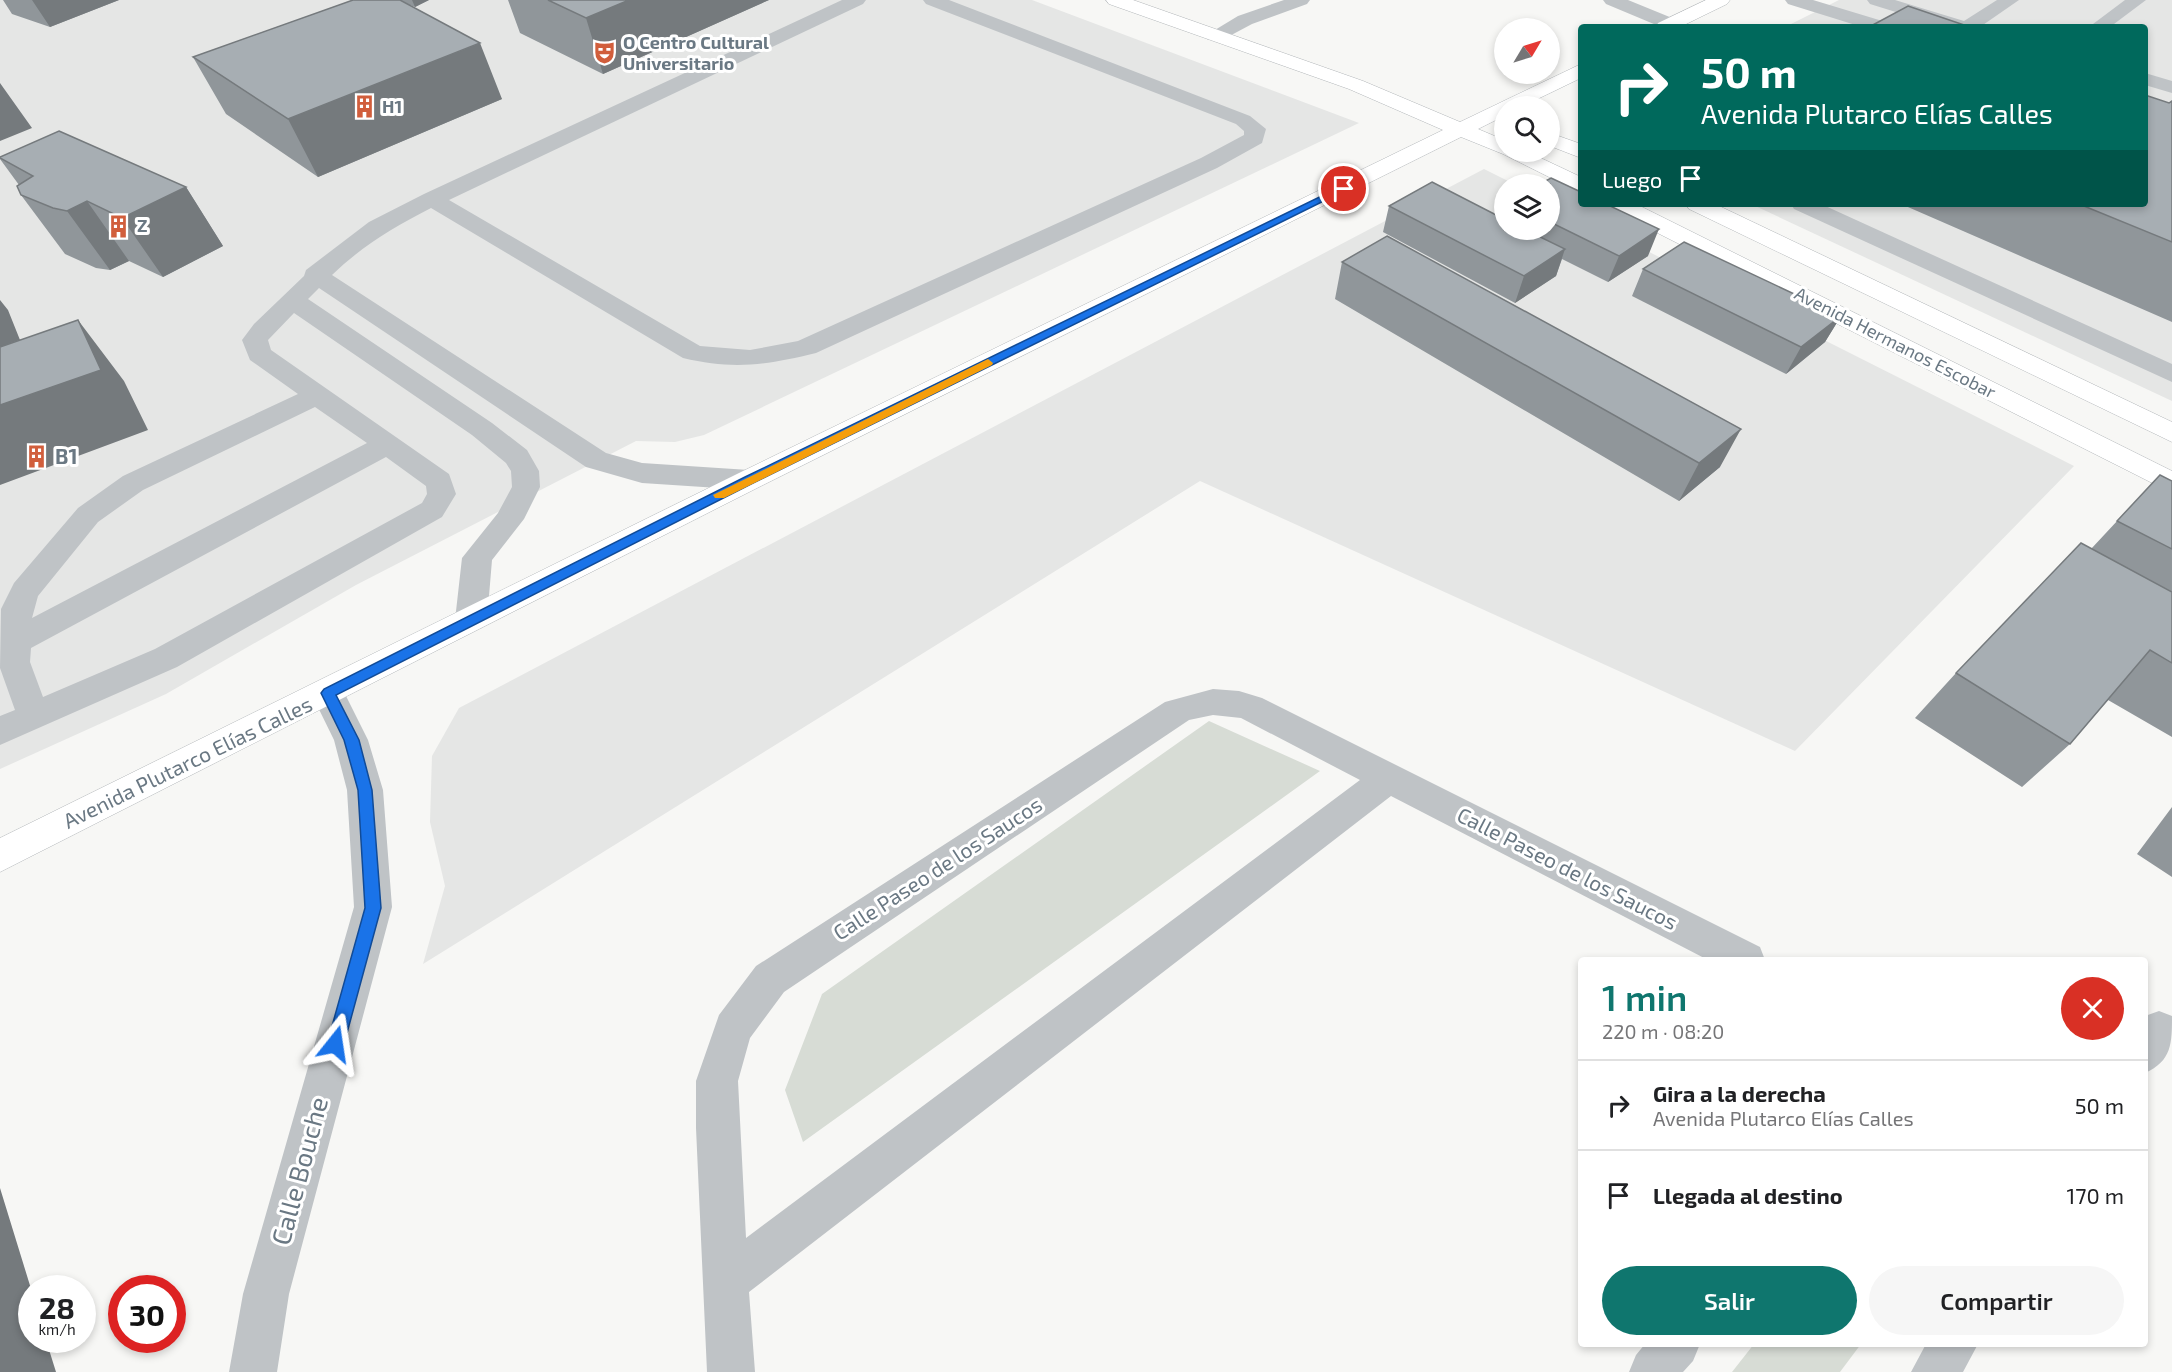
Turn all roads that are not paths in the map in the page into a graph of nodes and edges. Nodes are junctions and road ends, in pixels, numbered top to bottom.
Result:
1 (857, 0) edge
2 (932, 0) edge
3 (1115, 0) edge
4 (1301, 0) edge
5 (1612, 0) edge
6 (1721, 0) edge
7 (1794, 0) edge
8 (2010, 0) edge
9 (2137, 0) edge
10 (1885, 1) edge
11 (1850, 23) edge
12 (1664, 24) edge
13 (1672, 24) edge
14 (1956, 24) edge
15 (1970, 24) edge
16 (2102, 24) edge
17 (1215, 36) junction
18 (1578, 72) edge
19 (1493, 117) edge
20 (1560, 143) edge
21 (1578, 151) edge
22 (1532, 162) edge
23 (1578, 185) edge
24 (432, 200) junction
25 (1624, 207) edge
26 (1703, 207) edge
27 (1809, 207) edge
28 (315, 275) junction
29 (292, 300) junction
30 (1872, 331) junction
31 (2172, 374) edge
32 (315, 396) junction
33 (2172, 433) edge
34 (388, 444) junction
35 (2172, 463) edge
36 (749, 480) junction
37 (2172, 483) edge
38 (471, 620) junction
39 (8, 645) edge
40 (328, 693) junction
41 (34, 717) junction
42 (0, 731) edge
43 (1388, 778) junction
44 (0, 856) edge
45 (1740, 957) edge
46 (726, 1281) junction
47 (1674, 1347) edge
48 (1952, 1347) edge
49 (253, 1372) edge
50 (731, 1372) edge
51 (1653, 1372) edge
52 (1935, 1372) edge

1 - 24 street
2 - 24 street
3 - 17 main road
4 - 17 street
5 - 12 street
6 - 13 main road
7 - 11 street
8 - 15 street
9 - 16 street
10 - 11 street
10 - 14 street
17 - 19 main road
18 - 19 main road, Avenida Plutarco Elías Calles
19 - 36 main road, Avenida Plutarco Elías Calles
20 - 21 main road
22 - 23 main road
24 - 28 street
25 - 30 main road, Avenida Hermanos Escobar
26 - 33 main road, Avenida Hermanos Escobar
27 - 31 street
28 - 29 street
28 - 36 street
29 - 32 street
29 - 38 street
30 - 35 main road
30 - 37 main road, Avenida Hermanos Escobar
32 - 34 street
32 - 39 street
34 - 39 street
34 - 41 street
36 - 38 main road, Avenida Plutarco Elías Calles
38 - 40 main road, Avenida Plutarco Elías Calles
39 - 41 street
40 - 44 main road, Avenida Plutarco Elías Calles
40 - 49 street, Calle Bouche
41 - 42 street
43 - 45 street, Calle Paseo de los Saucos
43 - 46 street
43 - 46 street, Calle Paseo de los Saucos
46 - 50 street, Calle Paseo de los Saucos
47 - 51 street
48 - 52 street

